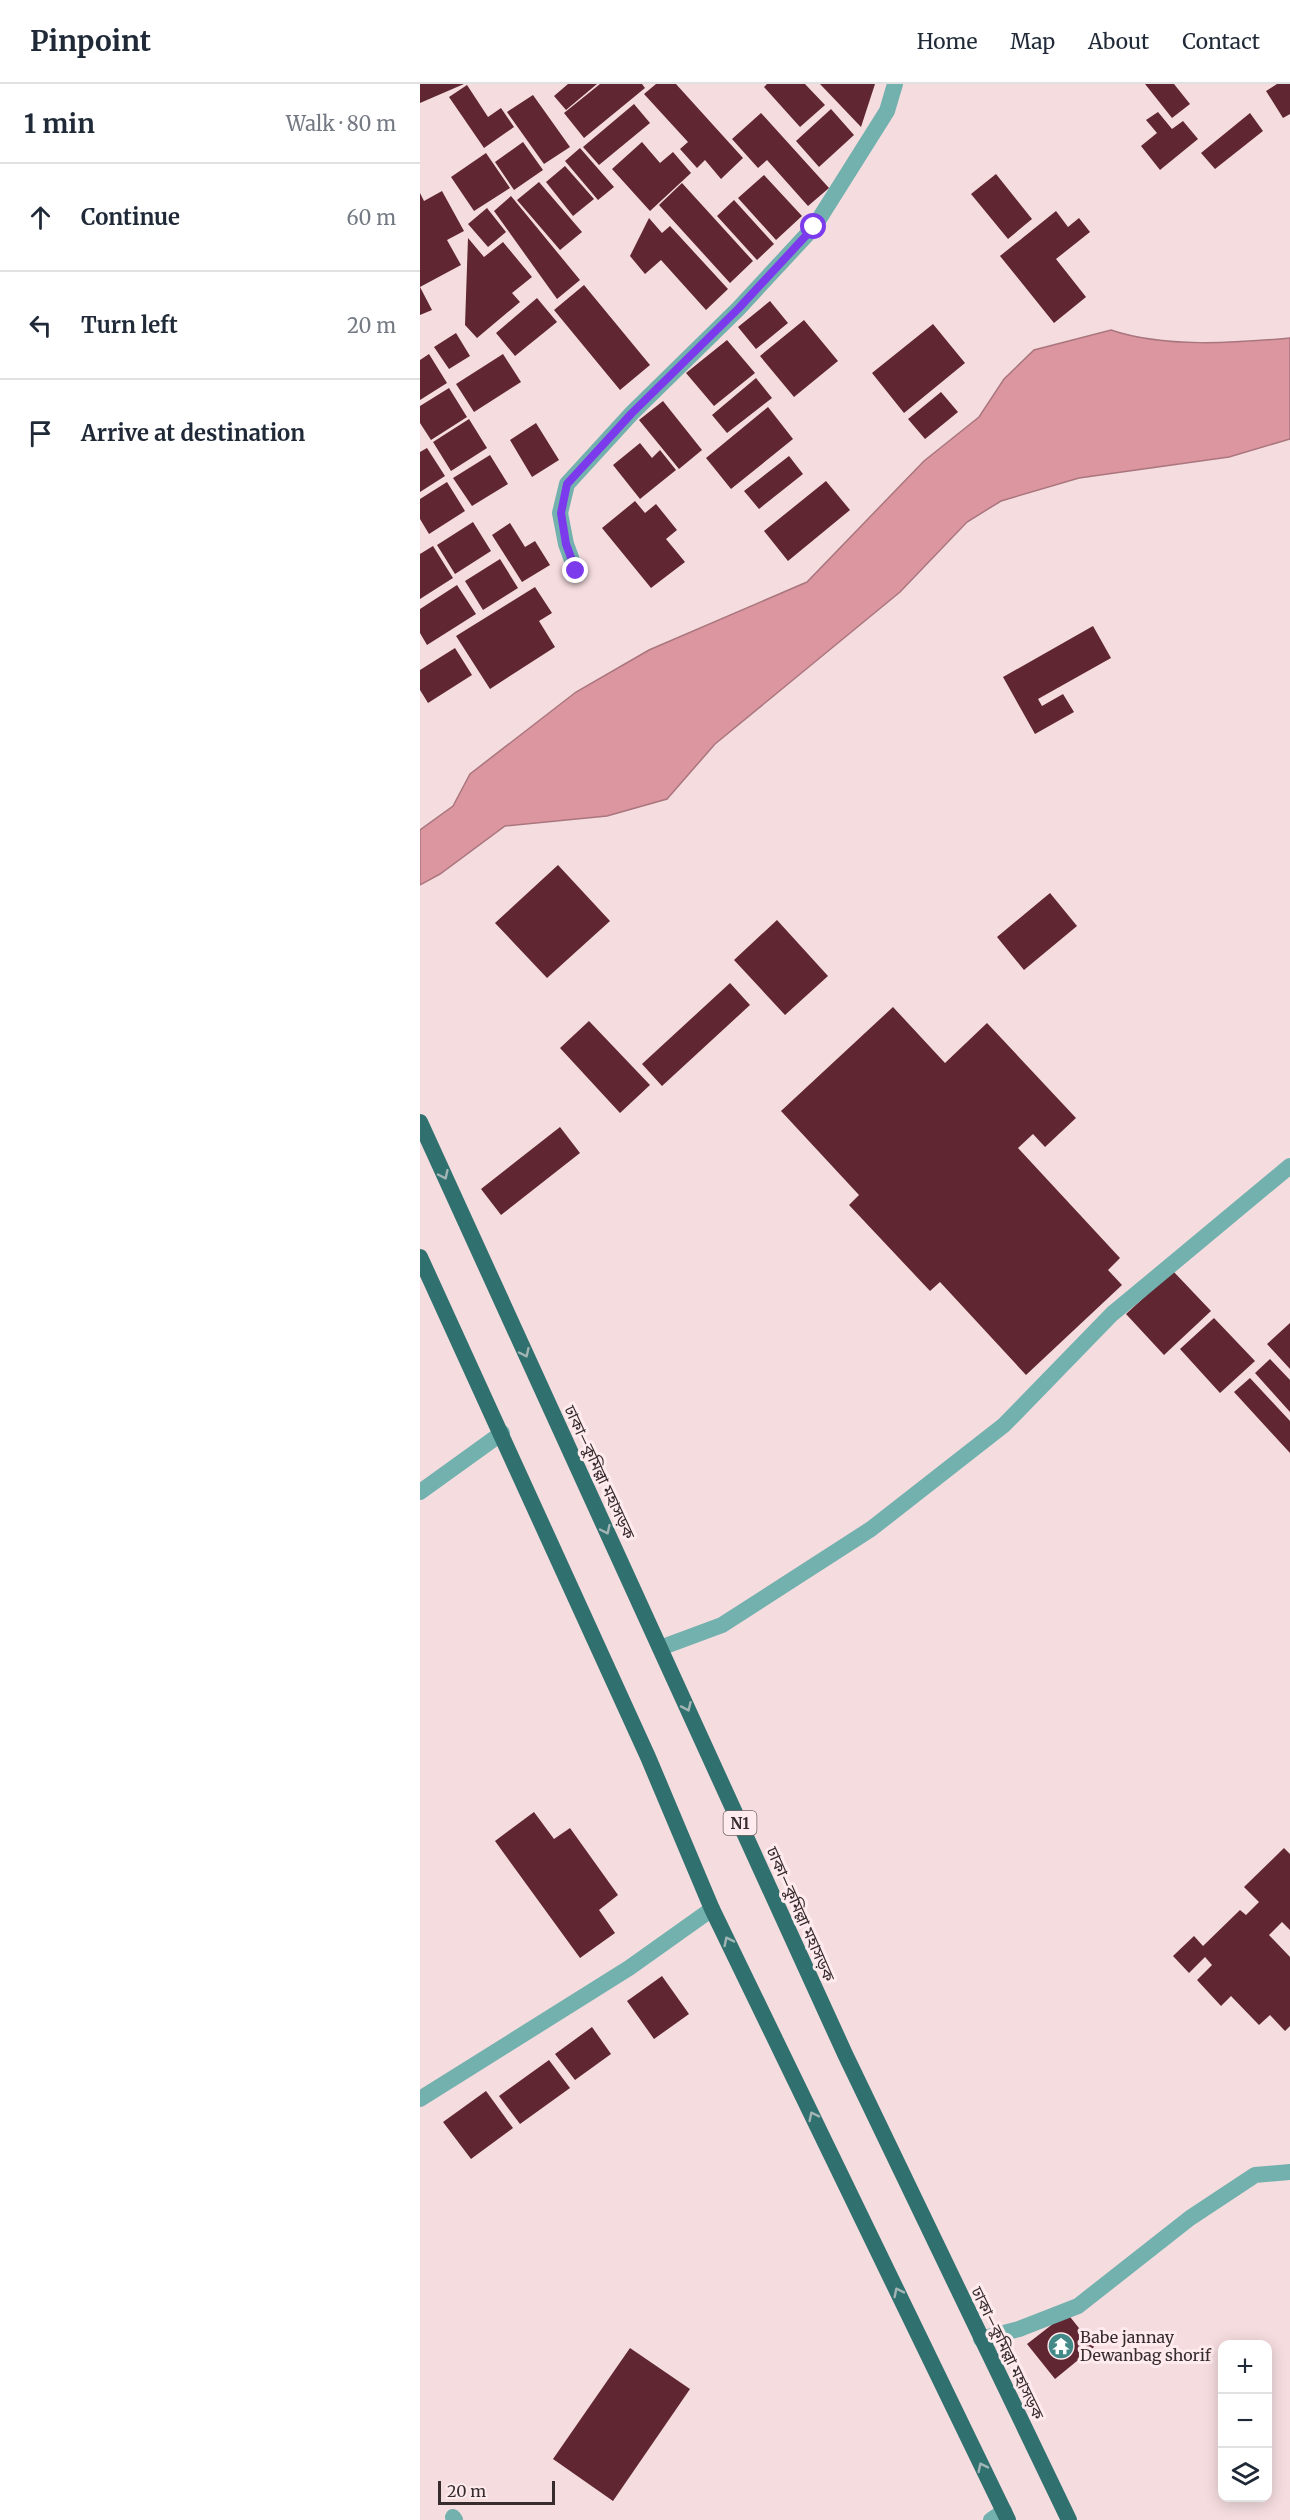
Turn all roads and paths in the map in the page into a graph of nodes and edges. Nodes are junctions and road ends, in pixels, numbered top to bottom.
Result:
1 (896, 84) edge
2 (576, 571) dead end
3 (420, 1122) edge
4 (1290, 1166) edge
5 (420, 1257) edge
6 (502, 1433) junction
7 (420, 1492) edge
8 (660, 1648) junction
9 (712, 1909) junction
10 (420, 2099) edge
11 (1290, 2172) edge
12 (981, 2339) junction
13 (1001, 2517) edge
14 (1069, 2520) edge

1 - 2 street
3 -> 8 highway, ঢাকা–কুমিল্লা মহাসড়ক / N1
4 - 8 street
5 - 6 highway
6 - 7 street
6 - 9 highway
8 -> 12 highway, ঢাকা–কুমিল্লা মহাসড়ক / N1
9 - 10 street
13 -> 9 highway
11 - 12 street
12 - 14 highway, ঢাকা–কুমিল্লা মহাসড়ক / N1

